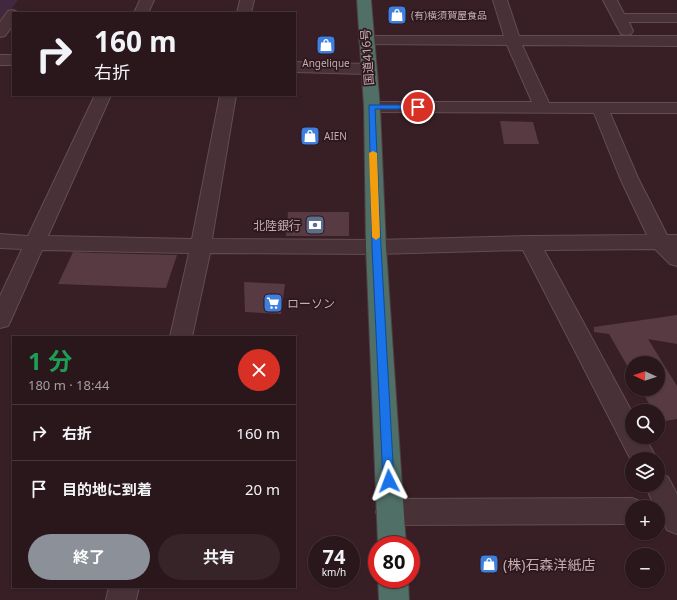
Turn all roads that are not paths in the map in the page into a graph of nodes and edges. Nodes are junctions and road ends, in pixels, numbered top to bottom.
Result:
1 (23, 0) edge
2 (147, 0) edge
3 (247, 0) edge
4 (364, 0) edge
5 (500, 0) edge
6 (610, 0) edge
7 (14, 12) edge
8 (141, 12) edge
9 (244, 12) edge
10 (12, 15) edge
11 (619, 18) junction
12 (677, 18) edge
13 (0, 33) edge
14 (366, 40) junction
15 (513, 41) junction
16 (631, 41) junction
17 (677, 41) edge
18 (0, 60) edge
19 (12, 60) edge
20 (296, 67) edge
21 (368, 69) junction
22 (103, 96) edge
23 (228, 96) edge
24 (372, 107) junction
25 (543, 108) junction
26 (600, 108) junction
27 (677, 108) edge
28 (0, 241) edge
29 (669, 242) edge
30 (34, 243) junction
31 (530, 243) junction
32 (201, 246) junction
33 (376, 247) junction
34 (677, 259) edge
35 (0, 320) edge
36 (181, 336) edge
37 (625, 424) edge
38 (661, 492) edge
39 (625, 511) edge
40 (390, 512) junction
41 (671, 514) edge
42 (391, 536) edge
43 (124, 588) edge
44 (393, 588) edge
45 (121, 600) edge
46 (394, 600) edge

1 - 7 street
2 - 8 street
3 - 9 street
4 - 14 highway, 国道416号
5 - 15 street
6 - 11 street
10 - 13 street
11 - 12 street
11 - 16 street
14 - 15 street
14 - 21 highway, 国道416号
15 - 16 street
15 - 25 street
16 - 17 street
18 - 19 street
20 - 21 street
21 - 24 highway, 国道416号
22 - 30 street
23 - 32 street
24 - 25 street
24 - 33 highway, 国道416号
25 - 26 street
26 - 27 street
26 - 29 street
28 - 30 street
29 - 31 street
29 - 34 street
30 - 32 street
30 - 35 street
31 - 33 street
31 - 37 street
32 - 33 street
32 - 36 street
33 - 40 highway, 国道416号
38 - 41 street
39 - 40 street
40 - 42 highway, 国道416号
43 - 45 street
44 - 46 highway

